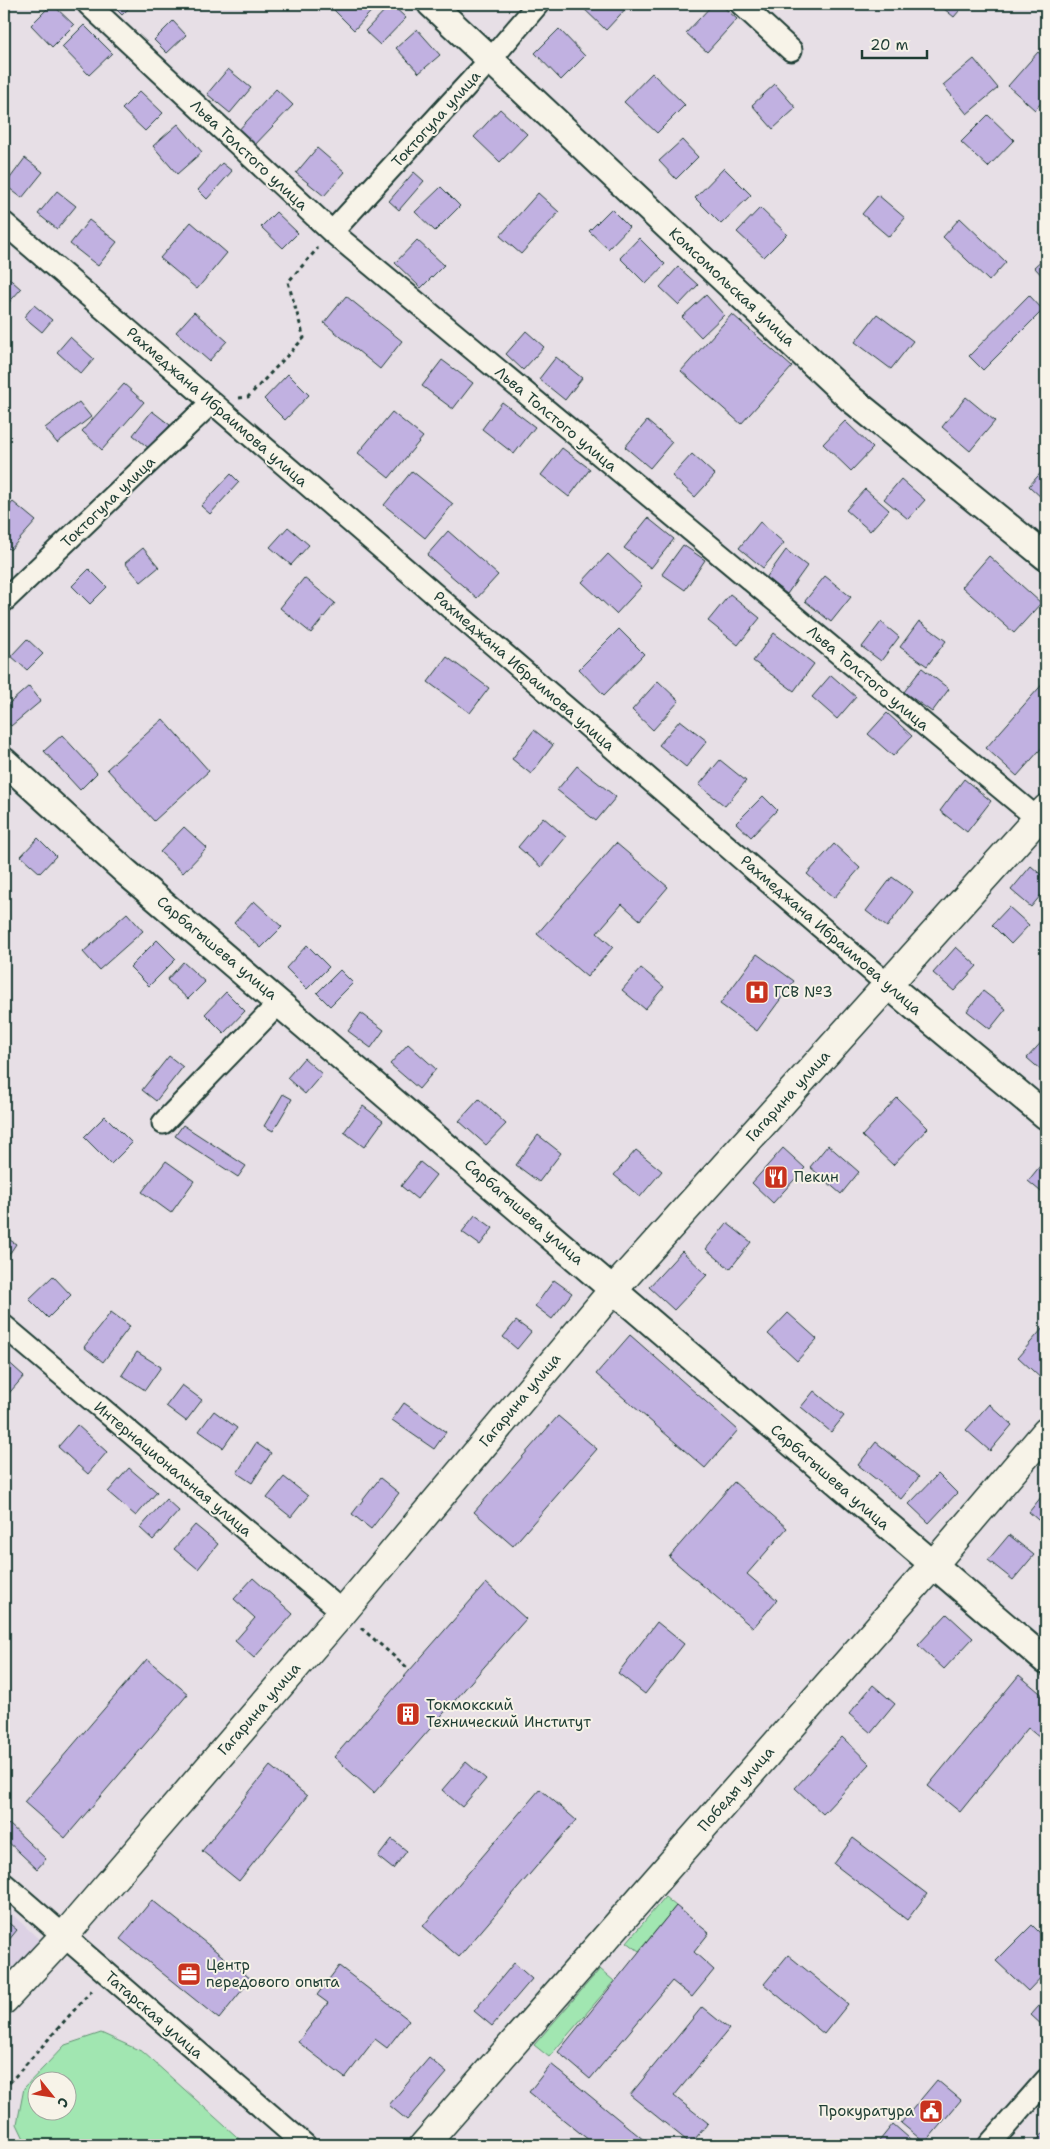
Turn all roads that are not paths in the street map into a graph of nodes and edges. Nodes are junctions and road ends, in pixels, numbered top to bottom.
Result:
1 (88, 4) edge
2 (431, 4) edge
3 (538, 4) edge
4 (741, 4) edge
5 (791, 50) dead end
6 (491, 59) junction
7 (4, 223) edge
8 (332, 232) junction
9 (212, 402) junction
10 (1046, 557) edge
11 (4, 601) edge
12 (4, 761) edge
13 (1042, 814) edge
14 (888, 985) junction
15 (280, 1002) junction
16 (1046, 1116) edge
17 (163, 1123) dead end
18 (614, 1289) junction
19 (4, 1326) edge
20 (1046, 1432) edge
21 (932, 1565) junction
22 (343, 1612) junction
23 (1046, 1661) edge
24 (4, 1884) edge
25 (63, 1937) junction
26 (4, 2000) edge
27 (1046, 2080) edge
28 (305, 2145) edge
29 (424, 2145) edge
30 (989, 2145) edge

1 - 8 street, Льва Толстого улица
2 - 6 street, Комсомольская улица
3 - 6 street, Токтогула улица
4 - 5 street
6 - 8 street, Токтогула улица
6 - 10 street, Комсомольская улица
7 - 9 street, Рахмеджана Ибраимова улица
8 - 13 street, Льва Толстого улица
9 - 11 street, Токтогула улица
9 - 14 street, Рахмеджана Ибраимова улица
12 - 15 street, Сарбагышева улица
13 - 14 main road, Гагарина улица
14 - 16 street, Рахмеджана Ибраимова улица
14 - 18 main road, Гагарина улица
15 - 17 street
15 - 18 street, Сарбагышева улица
18 - 21 street, Сарбагышева улица
18 - 22 main road, Гагарина улица
19 - 22 street, Интернациональная улица
20 - 21 main road, Победы улица
21 - 23 street, Сарбагышева улица
21 - 29 main road, Победы улица
22 - 25 main road, Гагарина улица
24 - 25 street, Татарская улица
25 - 26 main road, Гагарина улица
25 - 28 street, Татарская улица
27 - 30 street

